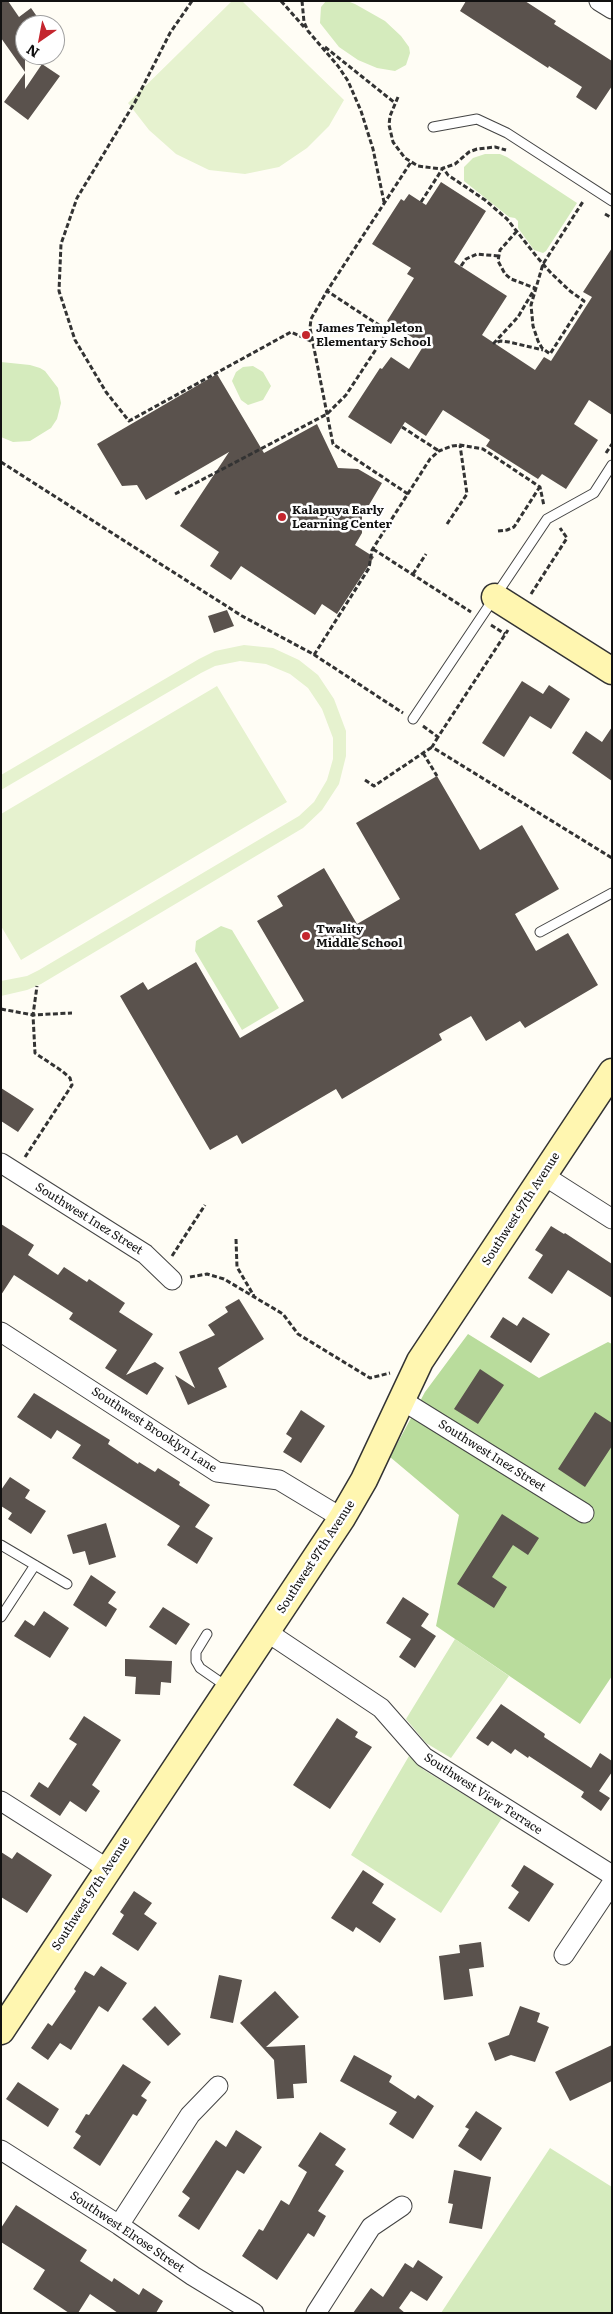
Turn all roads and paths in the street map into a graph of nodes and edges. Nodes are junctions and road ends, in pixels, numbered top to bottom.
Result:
1 (192, 1) edge
2 (282, 1) edge
3 (302, 1) edge
4 (599, 1) edge
5 (612, 9) edge
6 (308, 31) junction
7 (318, 42) junction
8 (398, 97) dead end
9 (395, 103) junction
10 (433, 127) dead end
11 (508, 151) dead end
12 (410, 162) junction
13 (443, 168) junction
14 (576, 194) dead end
15 (584, 200) junction
16 (612, 201) edge
17 (421, 202) dead end
18 (384, 203) junction
19 (591, 204) dead end
20 (598, 209) dead end
21 (612, 218) edge
22 (517, 231) junction
23 (498, 256) junction
24 (543, 264) junction
25 (461, 266) dead end
26 (535, 288) junction
27 (327, 292) junction
28 (313, 342) junction
29 (546, 351) junction
30 (327, 414) junction
31 (402, 427) dead end
32 (612, 444) edge
33 (460, 445) junction
34 (439, 451) junction
35 (601, 461) dead end
36 (1, 462) edge
37 (612, 465) edge
38 (540, 487) junction
39 (175, 494) dead end
40 (408, 494) junction
41 (552, 502) dead end
42 (544, 506) junction
43 (551, 516) junction
44 (448, 524) dead end
45 (498, 531) dead end
46 (373, 549) junction
47 (426, 554) dead end
48 (413, 574) junction
49 (495, 597) junction
50 (528, 607) junction
51 (481, 618) junction
52 (505, 634) junction
53 (314, 655) junction
54 (612, 671) edge
55 (413, 719) junction
56 (438, 737) junction
57 (432, 746) junction
58 (423, 753) junction
59 (437, 776) dead end
60 (365, 780) dead end
61 (612, 858) edge
62 (612, 893) edge
63 (540, 932) dead end
64 (37, 986) dead end
65 (1, 1009) edge
66 (72, 1013) dead end
67 (33, 1015) junction
68 (612, 1072) edge
69 (8, 1168) edge
70 (543, 1175) junction
71 (205, 1205) dead end
72 (612, 1220) edge
73 (184, 1238) dead end
74 (236, 1239) dead end
75 (172, 1280) joint
76 (254, 1297) junction
77 (1, 1332) edge
78 (395, 1372) dead end
79 (400, 1400) junction
80 (584, 1513) dead end
81 (342, 1518) junction
82 (1, 1544) edge
83 (35, 1565) junction
84 (67, 1584) dead end
85 (1, 1618) edge
86 (267, 1632) junction
87 (207, 1634) dead end
88 (229, 1688) junction
89 (1, 1800) edge
90 (108, 1869) junction
91 (612, 1875) edge
92 (612, 1883) edge
93 (564, 1955) dead end
94 (1, 2031) edge
95 (218, 2086) dead end
96 (1, 2150) edge
97 (402, 2206) dead end
98 (119, 2225) junction
99 (254, 2313) edge
100 (316, 2313) edge

1 - 28 path
2 - 6 path
3 - 6 path
4 - 5 street
6 - 7 path
7 - 9 path
7 - 18 path
8 - 9 path
9 - 12 path
10 - 16 lane
11 - 13 path
12 - 13 path
12 - 18 path
13 - 17 path
13 - 22 path
14 - 15 path
15 - 19 path
15 - 24 path
18 - 27 path
20 - 21 path
22 - 23 path
22 - 24 path
23 - 25 path
23 - 26 path
24 - 26 path
24 - 29 path
26 - 29 path
26 - 29 path
27 - 28 path
27 - 30 path
28 - 30 path
30 - 39 path
30 - 40 path
31 - 34 path
32 - 35 path
33 - 34 path
33 - 38 path
33 - 44 path
34 - 40 path
36 - 53 path
37 - 43 lane
38 - 42 path
38 - 45 path
40 - 46 path
41 - 42 path
42 - 43 path
43 - 49 lane
43 - 50 path
46 - 48 path
46 - 53 path
47 - 48 path
48 - 51 path
49 - 50 street
49 - 51 lane
50 - 52 path
50 - 54 street
51 - 52 path
51 - 55 lane
52 - 56 path
53 - 55 path
55 - 56 path
56 - 57 path
57 - 58 path
57 - 61 path
58 - 59 path
58 - 60 path
62 - 63 lane
64 - 67 path
65 - 67 path
66 - 67 path
67 - 69 path
68 - 70 street, Southwest 97th Avenue
69 - 75 street, Southwest Inez Street
70 - 72 street
70 - 79 street, Southwest 97th Avenue
71 - 73 path
74 - 76 path
75 - 76 path
76 - 78 path
77 - 81 street, Southwest Brooklyn Lane
79 - 80 street, Southwest Inez Street
79 - 81 street, Southwest 97th Avenue
81 - 86 street, Southwest 97th Avenue
82 - 83 lane
83 - 84 lane
83 - 85 lane
86 - 88 street, Southwest 97th Avenue
86 - 91 street, Southwest View Terrace
87 - 88 lane
88 - 90 street, Southwest 97th Avenue
89 - 90 street
90 - 94 street, Southwest 97th Avenue
92 - 93 street
95 - 98 street
96 - 98 street, Southwest Elrose Street
97 - 100 street
98 - 99 street, Southwest Elrose Street

